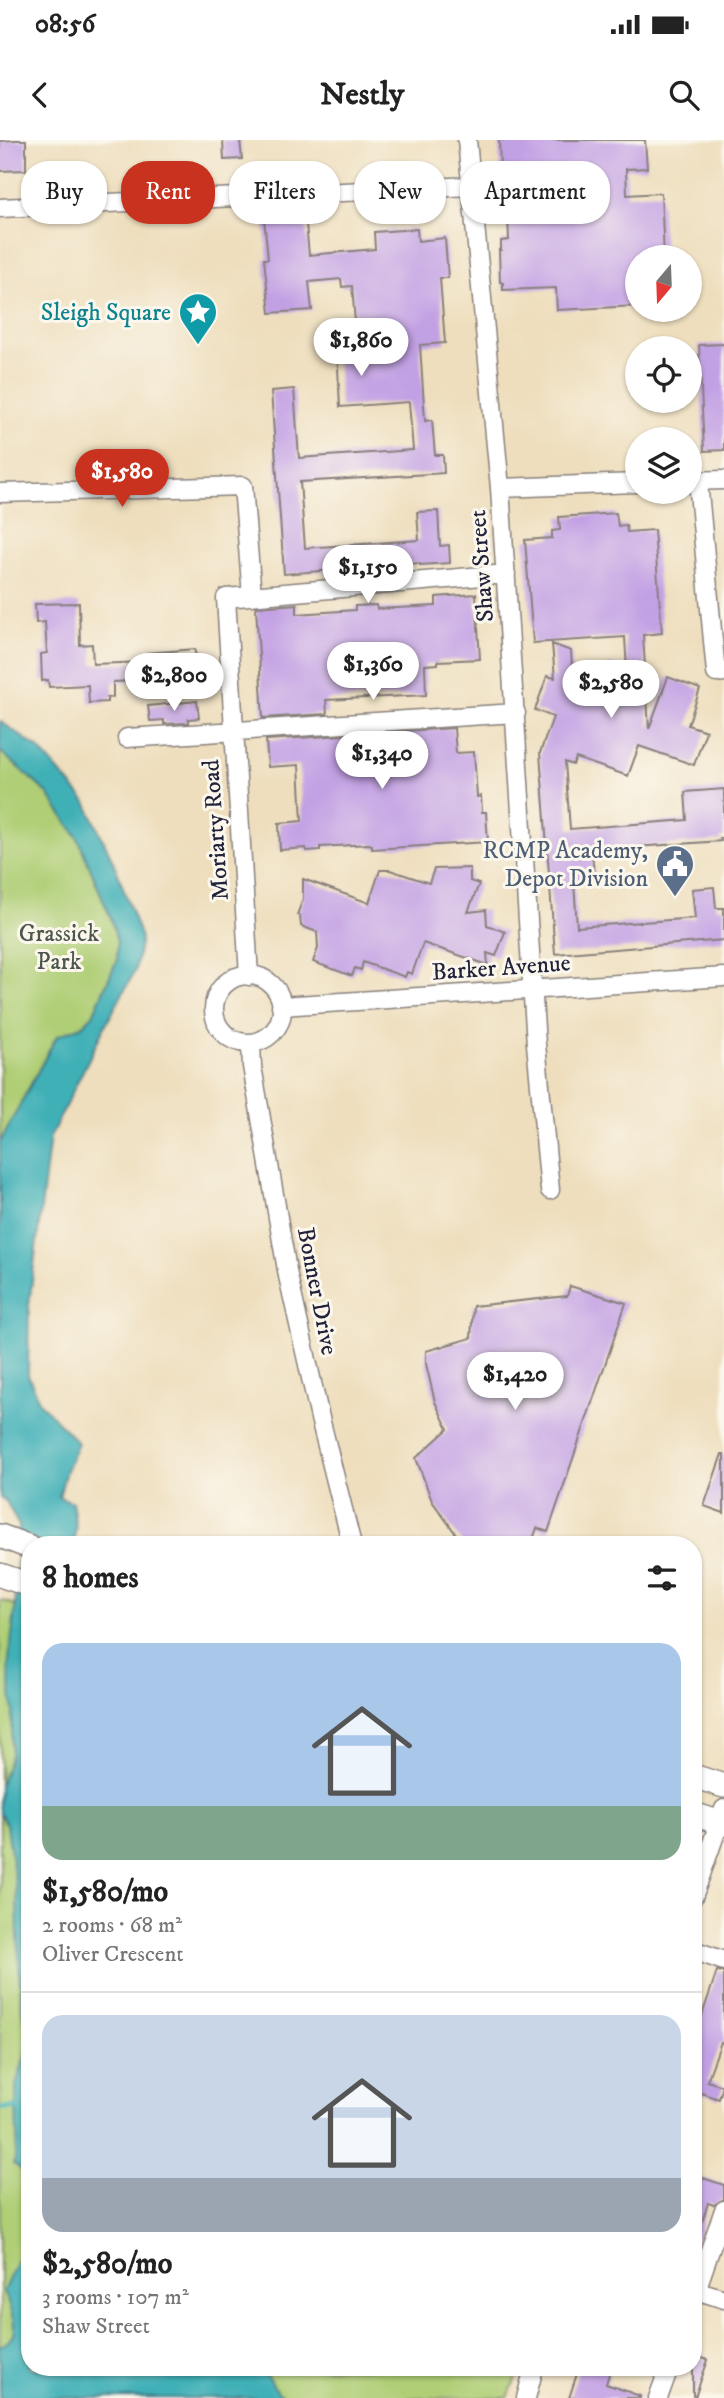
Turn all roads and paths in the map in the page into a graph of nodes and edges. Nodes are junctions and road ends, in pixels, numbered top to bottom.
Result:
1 (467, 140) edge
2 (469, 161) edge
3 (460, 188) edge
4 (0, 208) edge
5 (475, 224) edge
6 (724, 480) edge
7 (702, 481) edge
8 (625, 483) edge
9 (500, 488) junction
10 (0, 493) edge
11 (697, 504) edge
12 (506, 574) junction
13 (252, 596) junction
14 (720, 673) edge
15 (516, 713) junction
16 (233, 731) junction
17 (127, 738) dead end
18 (249, 976) junction
19 (724, 977) edge
20 (534, 988) junction
21 (281, 1006) junction
22 (251, 1043) junction
23 (550, 1190) dead end
24 (0, 1536) edge
25 (350, 1536) edge
26 (21, 1544) edge
27 (0, 1575) edge
28 (21, 1582) edge
29 (702, 1779) edge
30 (724, 1786) edge
31 (702, 1815) edge
32 (722, 1818) edge
33 (702, 1873) edge
34 (702, 1953) edge
35 (724, 1961) edge
36 (724, 2210) edge
37 (702, 2271) edge
38 (702, 2295) edge
39 (724, 2299) edge
40 (532, 2376) edge
41 (666, 2376) edge
42 (526, 2398) edge
43 (658, 2398) edge

1 - 2 street, Shaw Street
3 - 4 street
5 - 9 street, Shaw Street
6 - 7 street
8 - 9 street
9 - 12 street, Shaw Street
10 - 13 street
11 - 14 street
12 - 13 street
12 - 15 street, Shaw Street
13 - 16 street, Moriarty Road
15 - 16 street
15 - 20 street, Shaw Street
16 - 17 street
16 - 18 street, Moriarty Road
18 - 21 street
18 - 22 street
19 - 20 street, Barker Avenue
20 - 21 street, Barker Avenue
20 - 23 street, Shaw Street
21 - 22 street
22 - 25 street, Bonner Drive
24 - 26 main road
27 - 28 main road
29 - 30 main road
31 - 32 main road
32 - 33 street
34 - 35 street
36 - 37 street
38 - 39 street
40 - 42 street
41 - 43 street

